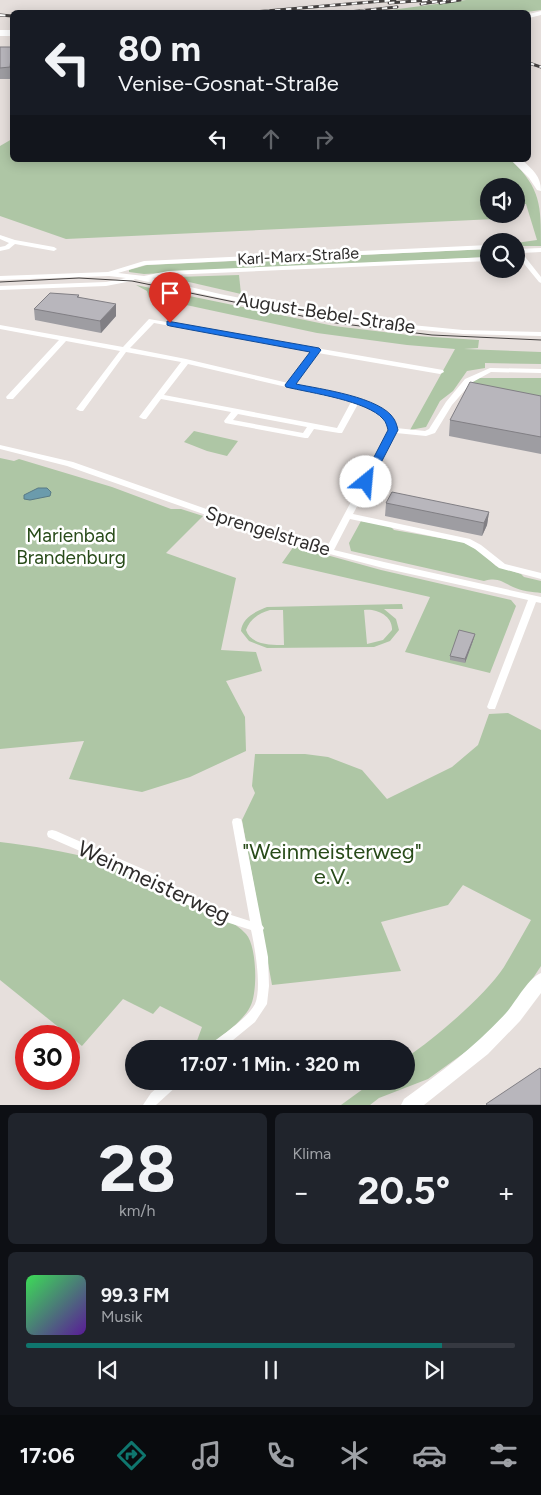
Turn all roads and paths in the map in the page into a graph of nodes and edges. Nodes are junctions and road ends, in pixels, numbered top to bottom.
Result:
1 (518, 162) edge
2 (529, 162) edge
3 (541, 173) edge
4 (541, 188) edge
5 (0, 237) edge
6 (14, 242) junction
7 (480, 247) edge
8 (0, 249) edge
9 (54, 249) dead end
10 (541, 250) edge
11 (525, 251) edge
12 (480, 259) edge
13 (525, 262) edge
14 (110, 274) junction
15 (0, 278) edge
16 (143, 278) junction
17 (541, 281) edge
18 (0, 288) edge
19 (0, 327) edge
20 (541, 334) edge
21 (64, 339) junction
22 (125, 349) junction
23 (316, 350) junction
24 (186, 361) junction
25 (541, 371) edge
26 (440, 372) dead end
27 (290, 385) junction
28 (159, 396) junction
29 (10, 397) dead end
30 (356, 401) junction
31 (80, 409) dead end
32 (236, 412) junction
33 (143, 417) dead end
34 (312, 426) junction
35 (393, 430) junction
36 (426, 434) joint
37 (0, 447) edge
38 (348, 516) junction
39 (329, 551) junction
40 (541, 576) edge
41 (537, 599) edge
42 (492, 707) dead end
43 (237, 822) dead end
44 (52, 834) dead end
45 (258, 928) junction
46 (540, 984) edge
47 (225, 1040) edge
48 (163, 1090) edge
49 (411, 1103) edge
50 (149, 1105) edge

1 - 4 main road
2 - 3 main road
5 - 6 street
6 - 8 street
6 - 9 street
7 - 14 street, Karl-Marx-Straße
10 - 11 street
12 - 16 street, Karl-Marx-Straße
13 - 17 street
14 - 15 street, Karl-Marx-Straße
14 - 16 street, Karl-Marx-Straße
16 - 18 street, Karl-Marx-Straße
16 - 20 street, August-Bebel-Straße
19 - 21 street
21 - 22 street
21 - 29 street
22 - 23 street
22 - 24 street
22 - 31 street
23 - 26 street
23 - 27 street
24 - 27 street
24 - 28 street
25 - 36 street
27 - 30 street
28 - 32 street
28 - 33 street
30 - 34 street
30 - 35 street
32 - 34 street
32 - 34 street
35 - 36 street
35 - 38 street
37 - 39 street, Sprengelstraße
38 - 39 street
38 - 40 street
39 - 41 street, Sprengelstraße
41 - 42 street
43 - 45 street, Weinmeisterweg
44 - 45 street, Weinmeisterweg
45 - 47 street, Weinmeisterweg
46 - 49 main road
48 - 50 street

